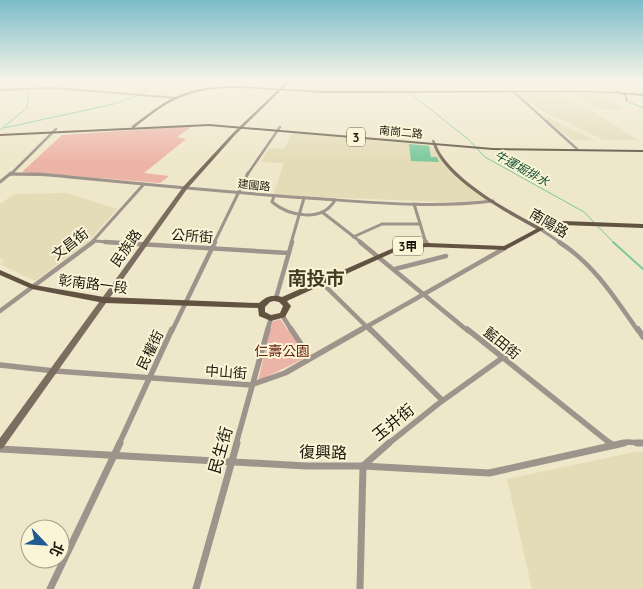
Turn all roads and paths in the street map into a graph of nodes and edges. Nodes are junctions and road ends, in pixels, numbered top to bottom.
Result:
1 (158, 107) edge
2 (262, 107) edge
3 (531, 107) edge
4 (135, 126) junction
5 (243, 126) junction
6 (279, 128) junction
7 (55, 131) junction
8 (0, 134) edge
9 (433, 142) junction
10 (478, 146) junction
11 (576, 148) junction
12 (643, 149) edge
13 (12, 174) junction
14 (0, 182) edge
15 (144, 184) junction
16 (186, 188) junction
17 (240, 192) junction
18 (274, 196) junction
19 (304, 198) junction
20 (335, 200) junction
21 (493, 201) junction
22 (414, 204) junction
23 (322, 212) junction
24 (300, 214) junction
25 (420, 224) junction
26 (643, 226) edge
27 (540, 229) junction
28 (353, 237) junction
29 (94, 241) junction
30 (145, 244) junction
31 (427, 245) junction
32 (505, 248) junction
33 (213, 249) junction
34 (289, 253) junction
35 (446, 256) dead end
36 (379, 257) junction
37 (395, 269) junction
38 (0, 272) edge
39 (321, 282) junction
40 (32, 287) junction
41 (425, 295) junction
42 (280, 299) junction
43 (104, 300) junction
44 (186, 304) junction
45 (260, 306) junction
46 (0, 311) edge
47 (282, 315) junction
48 (271, 318) junction
49 (368, 328) junction
50 (643, 337) edge
51 (516, 348) dead end
52 (310, 358) junction
53 (502, 359) junction
54 (0, 364) edge
55 (55, 371) junction
56 (149, 378) junction
57 (251, 385) junction
58 (442, 400) junction
59 (643, 444) edge
60 (0, 445) edge
61 (612, 446) junction
62 (0, 449) edge
63 (113, 456) junction
64 (231, 461) junction
65 (363, 466) junction
66 (50, 589) edge
67 (196, 589) edge
68 (360, 589) edge

1 - 4 street
2 - 5 street, 民族路
3 - 11 street
4 - 5 main road, 3
4 - 7 main road, 3
5 - 6 main road, 南崗二路 / 3
5 - 16 street, 民族路
6 - 9 main road, 南崗二路 / 3
6 - 17 street, 民權街
7 - 8 main road, 3
7 - 13 street
9 - 10 main road, 南崗二路 / 3
9 - 10 main road, 南崗二路 / 3
9 - 21 street, 南陽路
10 - 11 main road, 3
11 - 12 main road, 3
13 - 14 street
13 - 15 street, 建國路
15 - 16 street, 建國路
15 - 29 street, 文昌街
16 - 17 street, 建國路
16 - 30 street, 民族路
17 - 18 street, 建國路
17 - 33 street, 民權街
18 - 19 street, 建國路
18 - 24 street
19 - 20 street, 建國路
19 - 24 street
20 - 22 street, 建國路
20 - 23 street
21 - 22 street, 建國路
21 - 27 street, 南陽路
22 - 25 street
23 - 24 street
23 - 28 street, 藍田街
24 - 34 street
25 - 28 street
25 - 31 street
26 - 27 main road
27 - 32 main road
27 - 50 street, 南陽路
28 - 36 street, 藍田街
29 - 30 street, 公所街
29 - 40 street, 文昌街
30 - 33 street, 公所街
30 - 43 street, 民族路
31 - 32 main road, 3甲
31 - 36 main road, 3甲
32 - 41 street, 中山街
33 - 34 street, 公所街
33 - 44 street, 民權街
34 - 42 street
35 - 37 street
36 - 37 street, 藍田街
36 - 39 main road, 3甲
37 - 41 street, 藍田街
38 - 40 main road, 彰南路一段 / 3甲
39 - 42 main road, 3甲
39 - 49 street
40 - 43 main road, 彰南路一段 / 3甲
40 - 46 street, 文昌街
41 - 49 street, 中山街
41 - 53 street, 藍田街
42 - 45 main road, 3甲
42 - 47 main road
43 - 44 main road, 彰南路一段 / 3甲
43 - 55 street, 民族路
44 - 45 main road, 3甲
44 - 56 street, 民權街
45 - 48 main road
47 - 48 main road
47 - 52 street
48 - 57 street, 民生街
49 - 52 street, 中山街
49 - 58 street
51 - 53 street, 玉井街
52 - 57 street, 中山街
53 - 58 street, 玉井街
53 - 61 street, 藍田街
54 - 55 street, 中山街
55 - 56 street, 中山街
55 - 60 street, 民族路
56 - 57 street, 中山街
56 - 63 street, 民權街
57 - 64 street, 民生街
58 - 65 street, 玉井街
59 - 61 street, 復興路
61 - 65 street, 復興路
62 - 63 street, 復興路
63 - 64 street, 復興路
63 - 66 street, 民權街
64 - 65 street, 復興路
64 - 67 street, 民生街
65 - 68 street

